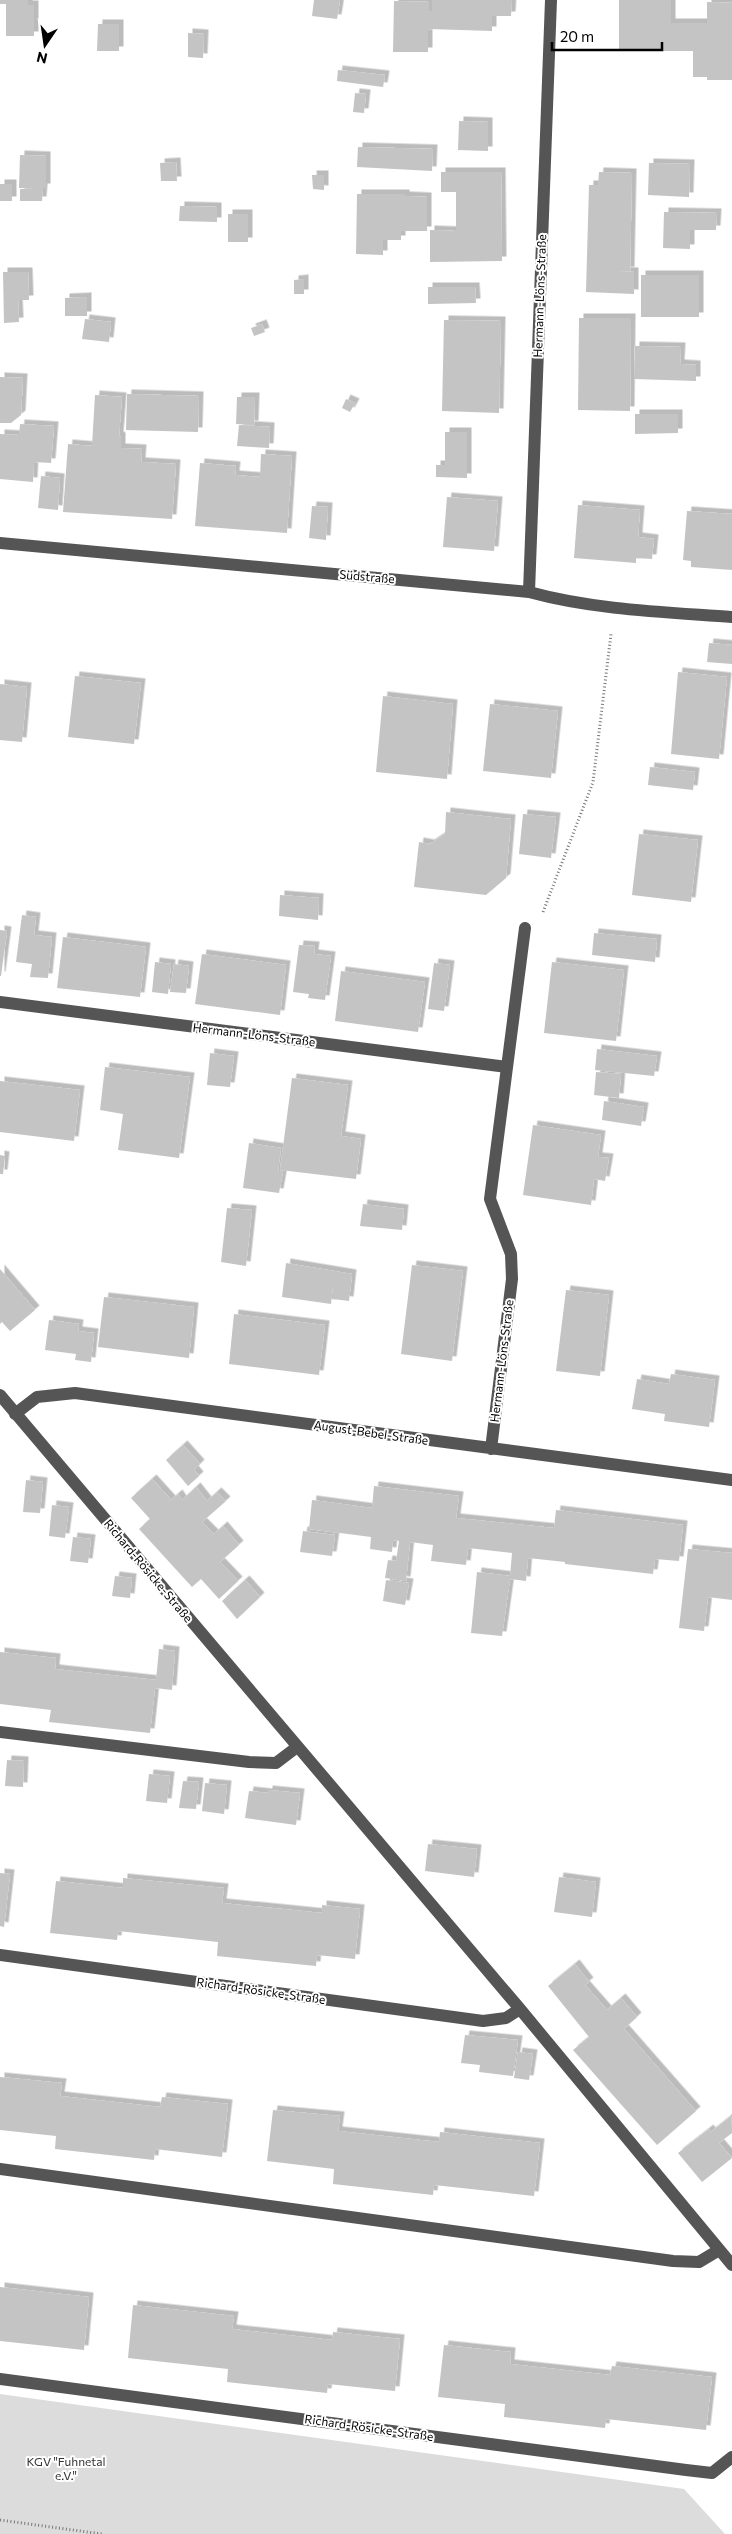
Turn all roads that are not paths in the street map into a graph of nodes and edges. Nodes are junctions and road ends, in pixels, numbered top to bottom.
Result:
1 (551, 0) edge
2 (0, 543) edge
3 (528, 592) junction
4 (732, 617) edge
5 (525, 928) road end
6 (0, 1002) edge
7 (507, 1067) junction
8 (0, 1395) edge
9 (15, 1414) junction
10 (491, 1449) junction
11 (732, 1480) edge
12 (0, 1732) edge
13 (297, 1746) junction
14 (0, 1955) edge
15 (520, 2009) junction
16 (0, 2169) edge
17 (719, 2250) junction
18 (732, 2265) edge
19 (0, 2379) edge
20 (732, 2457) edge

1 - 3 street, Hermann-Löns-Straße
2 - 3 street, Südstraße
3 - 4 street, Südstraße
5 - 7 street, Hermann-Löns-Straße
6 - 7 street, Hermann-Löns-Straße
7 - 10 street, Hermann-Löns-Straße
8 - 9 street, Richard-Rösicke-Straße
9 - 10 street, August-Bebel-Straße
9 - 13 street, Richard-Rösicke-Straße
10 - 11 street, August-Bebel-Straße
12 - 13 street
13 - 15 street, Richard-Rösicke-Straße
14 - 15 street, Richard-Rösicke-Straße
15 - 17 street, Richard-Rösicke-Straße
16 - 17 street
17 - 18 street, Richard-Rösicke-Straße
19 - 20 street, Richard-Rösicke-Straße

